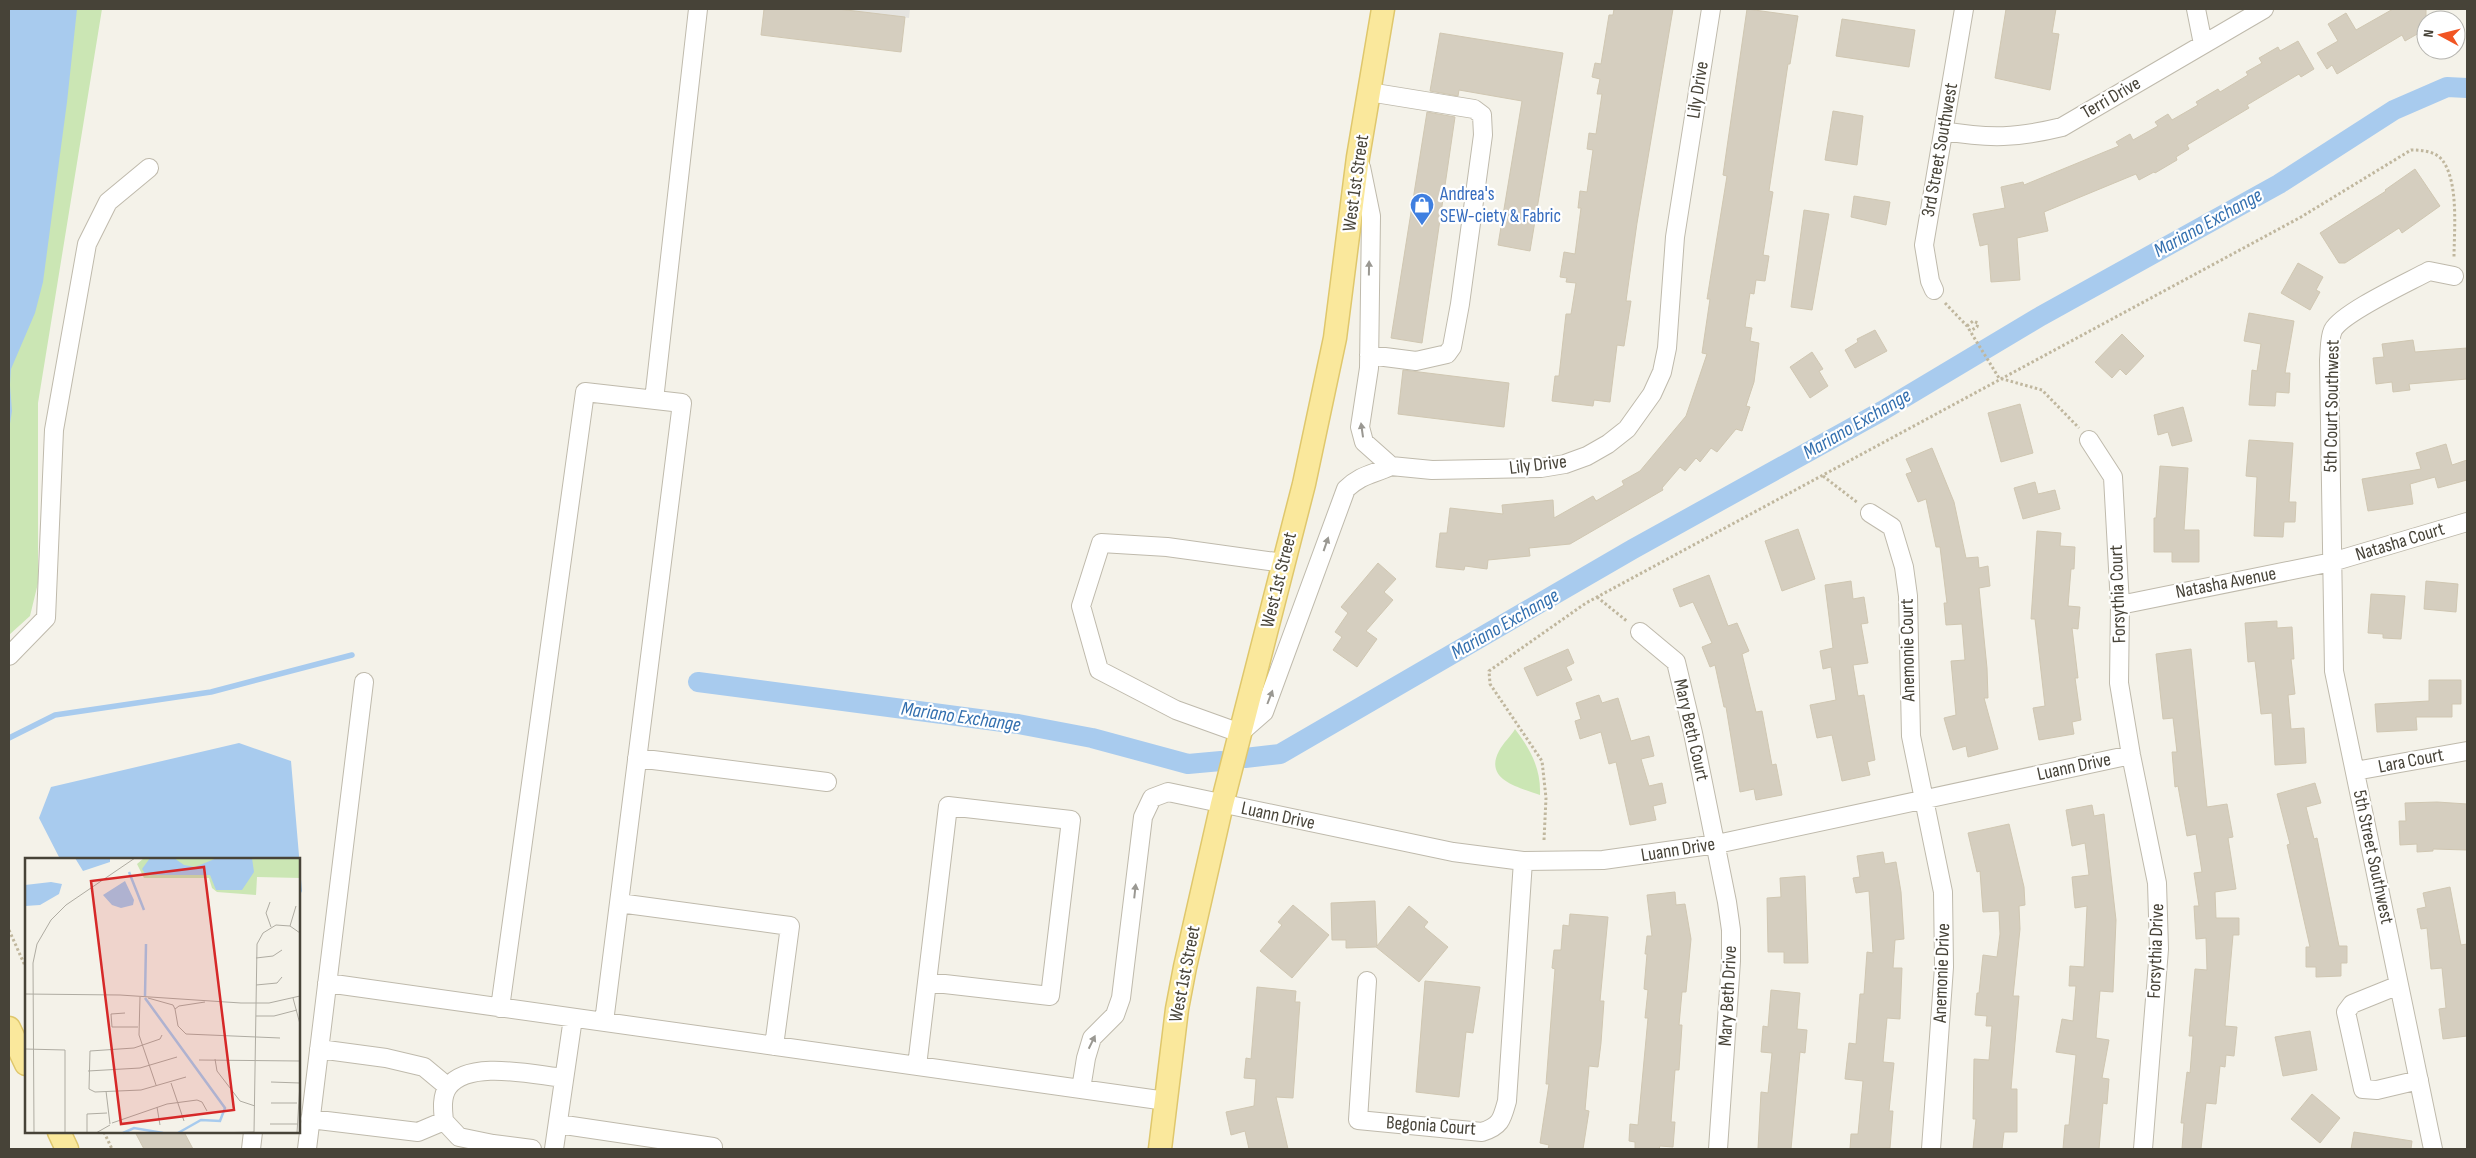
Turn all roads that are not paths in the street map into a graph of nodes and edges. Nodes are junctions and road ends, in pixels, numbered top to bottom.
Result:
1 (698, 9) edge
2 (1383, 9) edge
3 (1711, 9) edge
4 (1964, 9) edge
5 (2196, 9) edge
6 (2264, 9) edge
7 (2203, 44) junction
8 (1369, 92) junction
9 (1944, 131) junction
10 (1358, 157) junction
11 (150, 168) dead end
12 (2454, 276) road end
13 (1934, 290) road end
14 (1369, 355) junction
15 (654, 400) junction
16 (2090, 440) road end
17 (1391, 466) junction
18 (1870, 513) road end
19 (2467, 522) edge
20 (2332, 562) junction
21 (1283, 563) junction
22 (2120, 604) junction
23 (1640, 632) road end
24 (9, 656) edge
25 (364, 682) dead end
26 (1240, 733) junction
27 (2467, 751) edge
28 (2131, 754) junction
29 (637, 758) junction
30 (2355, 771) junction
31 (827, 782) dead end
32 (1923, 799) junction
33 (1222, 804) junction
34 (1717, 844) junction
35 (1523, 861) junction
36 (619, 903) junction
37 (1367, 981) dead end
38 (927, 982) junction
39 (327, 983) junction
40 (2399, 985) junction
41 (500, 1008) junction
42 (572, 1018) junction
43 (604, 1022) junction
44 (9, 1028) edge
45 (774, 1046) junction
46 (319, 1049) junction
47 (25, 1062) edge
48 (917, 1066) junction
49 (564, 1078) junction
50 (2419, 1080) junction
51 (448, 1087) junction
52 (1081, 1089) junction
53 (1166, 1101) junction
54 (310, 1119) junction
55 (444, 1122) junction
56 (558, 1124) junction
57 (59, 1133) edge
58 (253, 1133) edge
59 (634, 1142) edge
60 (67, 1149) edge
61 (251, 1149) edge
62 (307, 1149) edge
63 (532, 1149) edge
64 (554, 1149) edge
65 (713, 1149) edge
66 (1160, 1149) edge
67 (1718, 1149) edge
68 (1931, 1149) edge
69 (2143, 1149) edge
70 (2433, 1149) edge

1 - 15 street
2 - 8 main road, West 1st Street
3 - 17 street, Lily Drive
4 - 9 street, 3rd Street Southwest
5 - 7 street
6 - 7 street, Terri Drive
7 - 9 street, Terri Drive
8 - 10 main road, West 1st Street
8 - 14 street
9 - 13 street, 3rd Street Southwest
14 -> 10 street
10 - 21 main road, West 1st Street
11 - 24 street
12 - 20 street, 5th Court Southwest
17 -> 14 street
15 - 29 street
15 - 41 street
16 - 22 street, Forsythia Court
26 -> 17 street
18 - 32 street, Anemonie Court
19 - 20 street, Natasha Court
20 - 22 street, Natasha Avenue
20 - 30 street, 5th Street Southwest
21 - 26 main road, West 1st Street
21 - 26 street
22 - 28 street, Forsythia Court
23 - 34 street, Mary Beth Court
25 - 39 street
26 - 33 main road, West 1st Street
27 - 30 street, Lara Court
28 - 32 street, Luann Drive
28 - 69 street, Forsythia Drive
29 - 31 street
29 - 36 street
30 - 40 street, 5th Street Southwest
32 - 34 street, Luann Drive
32 - 68 street, Anemonie Drive
33 - 35 street, Luann Drive
52 -> 33 street, Luann Drive
33 - 53 main road, West 1st Street
34 - 35 street, Luann Drive
34 - 67 street, Mary Beth Drive
35 - 37 street, Begonia Court
36 - 43 street
36 - 45 street
38 - 38 street
38 - 48 street
39 - 41 street
39 - 46 street
40 - 50 street, 5th Street Southwest
40 - 50 street
41 - 42 street
42 - 43 street
42 - 49 street
43 - 45 street
44 - 47 main road
45 - 48 street
46 - 51 street
46 - 54 street
48 - 52 street
49 - 51 street
49 - 56 street
50 - 70 street, 5th Street Southwest
51 - 55 street
52 - 53 street
53 - 66 main road, West 1st Street
54 - 55 street
54 - 62 street
55 - 63 street
56 - 59 street
56 - 64 street
57 - 60 main road
58 - 61 street
59 - 65 street

